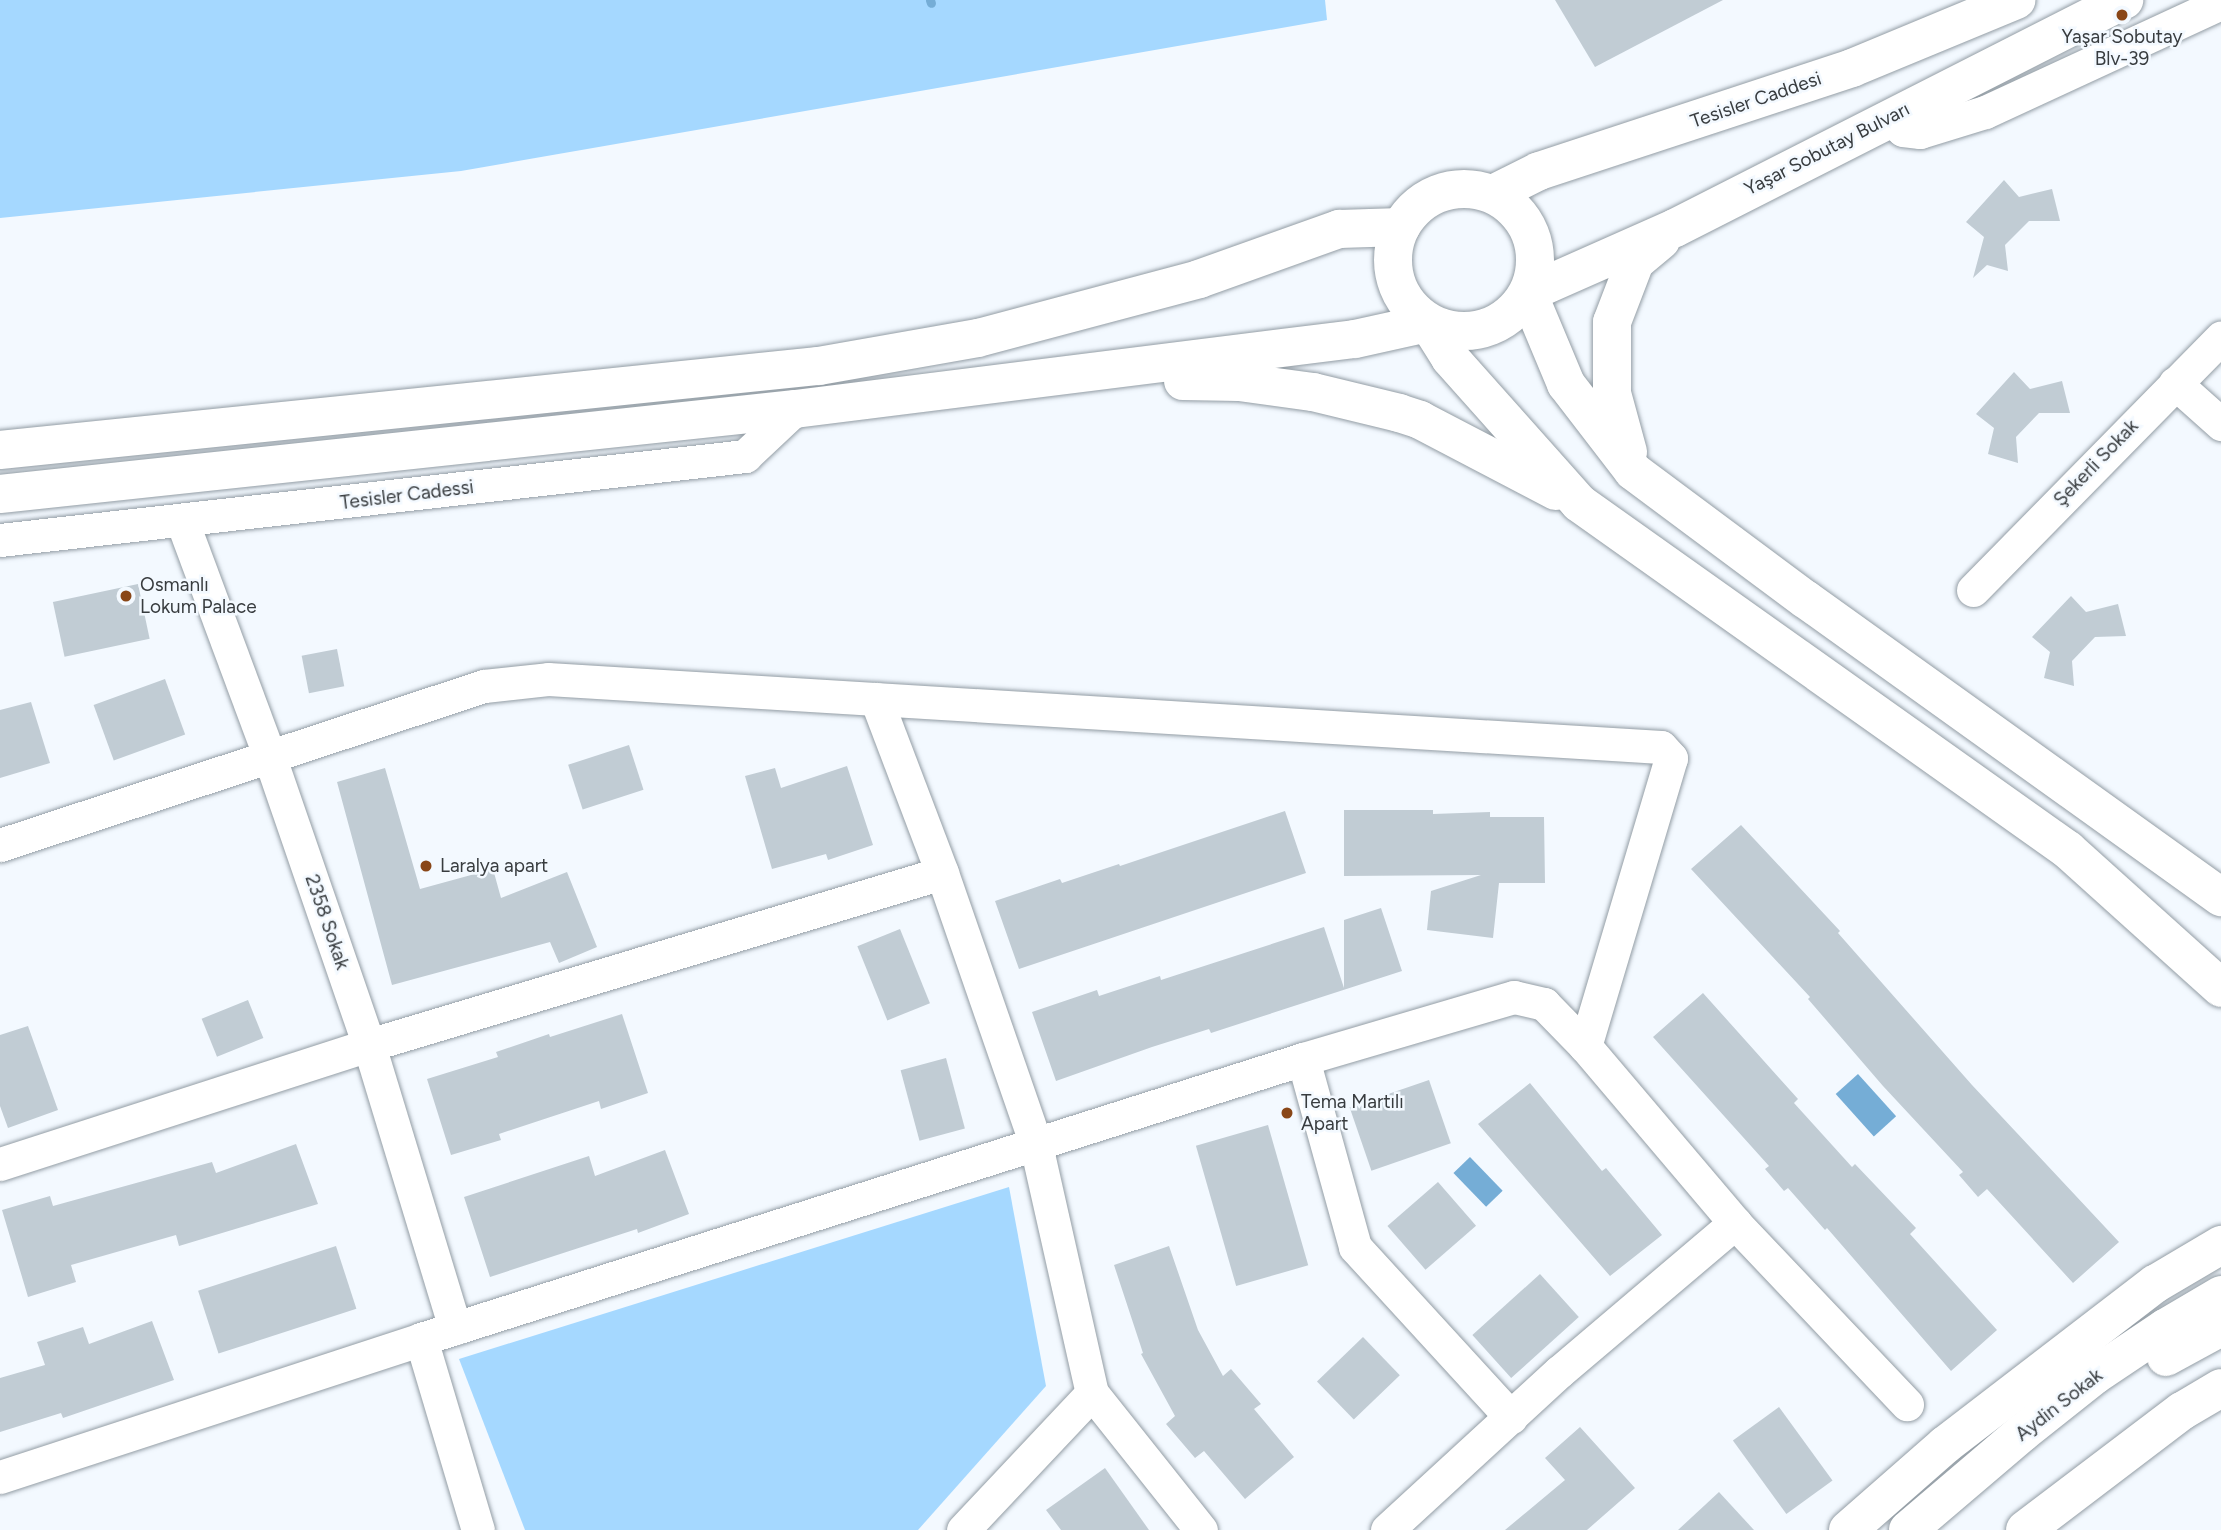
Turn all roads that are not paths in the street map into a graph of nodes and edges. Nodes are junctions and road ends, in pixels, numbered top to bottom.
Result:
1 (2016, 0) edge
2 (2124, 0) edge
3 (2203, 5) edge
4 (1889, 117) junction
5 (1493, 194) junction
6 (1401, 227) junction
7 (1675, 228) junction
8 (1528, 293) junction
9 (1428, 323) junction
10 (2221, 338) edge
11 (2175, 383) junction
12 (999, 385) junction
13 (795, 409) junction
14 (2221, 424) edge
15 (0, 450) edge
16 (1633, 471) junction
17 (0, 495) edge
18 (1579, 503) junction
19 (182, 521) junction
20 (0, 540) edge
21 (1973, 590) dead end
22 (876, 699) junction
23 (270, 758) junction
24 (0, 845) edge
25 (942, 873) junction
26 (2221, 897) edge
27 (2221, 988) edge
28 (369, 1045) junction
29 (1585, 1046) junction
30 (1303, 1059) junction
31 (1036, 1144) junction
32 (0, 1164) edge
33 (1735, 1223) junction
34 (2221, 1245) edge
35 (2221, 1295) edge
36 (2221, 1327) edge
37 (455, 1328) junction
38 (421, 1339) junction
39 (2221, 1388) edge
40 (1092, 1393) junction
41 (1907, 1404) dead end
42 (1511, 1417) junction
43 (0, 1477) edge
44 (478, 1530) edge
45 (962, 1530) edge
46 (1201, 1530) edge
47 (1387, 1530) edge
48 (1848, 1530) edge
49 (1908, 1530) edge
50 (1944, 1530) edge
51 (2025, 1530) edge

1 - 5 main road, Tesisler Caddesi
2 - 4 main road, Yaşar Sobutay Bulvarı
3 - 4 street
4 - 7 main road, Yaşar Sobutay Bulvarı
5 - 6 main road
5 - 8 main road
6 - 9 main road
6 - 15 main road
7 - 8 main road, Yaşar Sobutay Bulvarı
7 - 16 main road
8 - 9 main road
8 - 16 main road
9 - 12 main road
9 - 18 main road
10 - 11 street, Şekerli Sokak
11 - 14 street
11 - 21 street, Şekerli Sokak
12 - 13 main road
12 - 18 main road
13 - 17 main road
13 - 19 street, Tesisler Cadessi
16 - 26 main road
18 - 27 main road
19 - 20 street, Tesisler Cadessi
19 - 23 street, 2358 Sokak
22 - 23 street
22 - 25 street
22 - 29 street
23 - 24 street
23 - 28 street, 2358 Sokak
25 - 28 street
25 - 31 street
28 - 32 street
28 - 37 street, 2358 Sokak
29 - 30 street
29 - 33 street
30 - 31 street
30 - 42 street
31 - 37 street
31 - 40 street
33 - 41 street
33 - 42 street
34 - 48 main road
35 - 49 main road, Aydin Sokak
36 - 50 main road
37 - 38 street
38 - 43 street
38 - 44 street
39 - 51 main road
40 - 45 street
40 - 46 street
42 - 47 street

